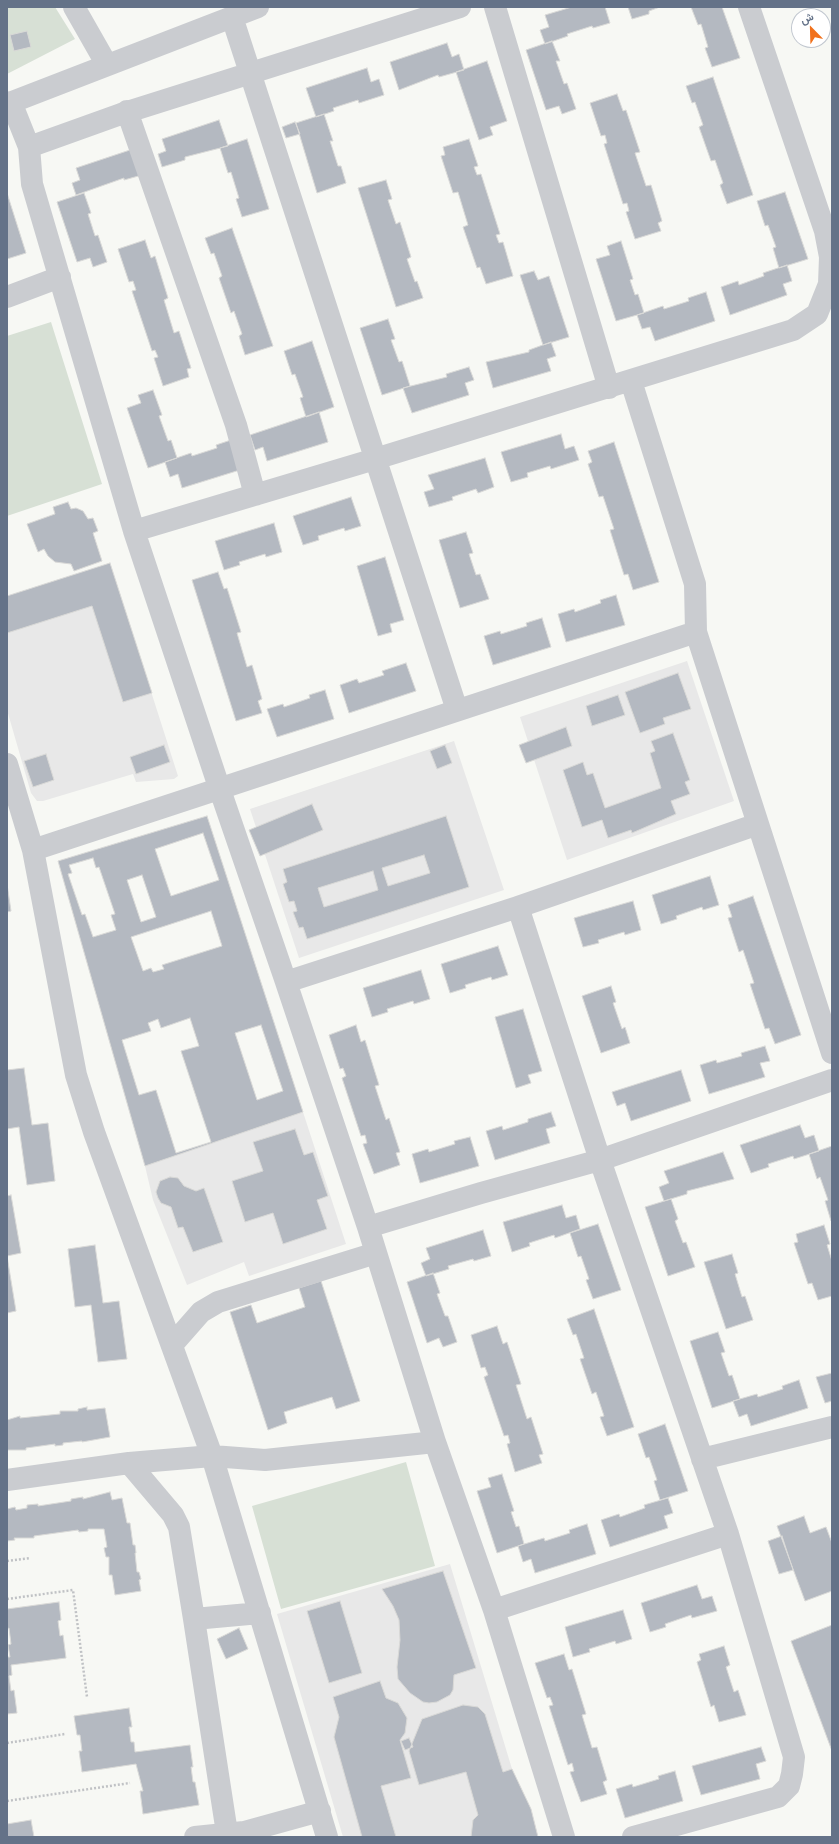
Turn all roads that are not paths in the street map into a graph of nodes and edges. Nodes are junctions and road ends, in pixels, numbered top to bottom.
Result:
1 (74, 7) edge
2 (258, 7) edge
3 (460, 7) edge
4 (495, 7) edge
5 (749, 7) edge
6 (232, 17) junction
7 (107, 65) junction
8 (250, 74) junction
9 (9, 103) edge
10 (127, 111) junction
11 (30, 147) junction
12 (60, 277) junction
13 (7, 297) edge
14 (631, 381) junction
15 (609, 388) junction
16 (375, 459) junction
17 (255, 495) junction
18 (134, 531) junction
19 (696, 632) junction
20 (457, 710) junction
21 (7, 764) edge
22 (219, 787) junction
23 (758, 824) junction
24 (33, 850) junction
25 (518, 907) junction
26 (286, 982) junction
27 (832, 1053) edge
28 (832, 1080) edge
29 (600, 1160) junction
30 (368, 1228) junction
31 (376, 1253) junction
32 (172, 1345) junction
33 (832, 1427) edge
34 (435, 1442) junction
35 (212, 1456) junction
36 (702, 1458) junction
37 (129, 1463) junction
38 (7, 1480) edge
39 (728, 1534) junction
40 (494, 1610) junction
41 (260, 1613) junction
42 (194, 1619) junction
43 (320, 1811) junction
44 (227, 1833) junction
45 (195, 1837) edge
46 (327, 1837) edge
47 (564, 1837) edge
48 (633, 1837) edge

1 - 7 street
2 - 6 street
3 - 8 street
4 - 15 street
5 - 14 street
6 - 7 street
6 - 8 street
7 - 9 street
8 - 10 street
8 - 16 street
9 - 11 street
10 - 11 street
10 - 17 street
11 - 12 street
12 - 13 street
12 - 18 street
14 - 15 street
14 - 19 street
15 - 16 street
16 - 17 street
16 - 20 street
17 - 18 street
18 - 22 street
19 - 20 street
19 - 23 street
20 - 22 street
21 - 24 street
22 - 24 street
22 - 26 street
23 - 25 street
23 - 27 street
24 - 32 street
25 - 26 street
25 - 29 street
26 - 30 street
28 - 29 street
29 - 30 street
29 - 36 street
30 - 31 street
31 - 32 street
31 - 34 street
32 - 35 street
33 - 36 street
34 - 35 street
34 - 40 street
35 - 37 street
35 - 41 street
36 - 39 street
37 - 38 street
37 - 42 street
39 - 40 street
39 - 48 street
40 - 47 street
41 - 42 street
41 - 43 street
42 - 44 street
43 - 44 street
43 - 46 street
44 - 45 street

